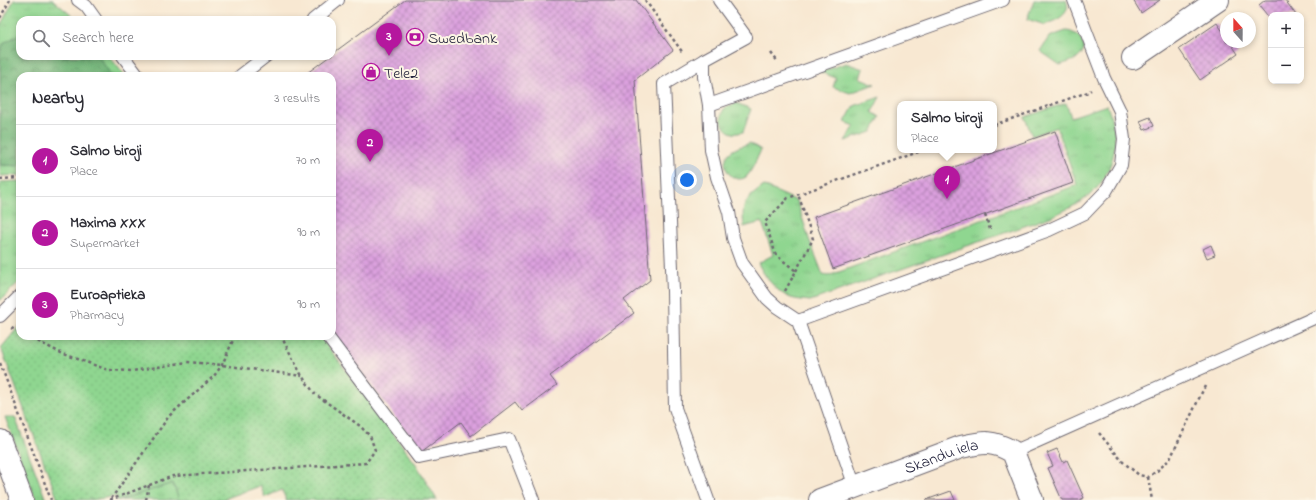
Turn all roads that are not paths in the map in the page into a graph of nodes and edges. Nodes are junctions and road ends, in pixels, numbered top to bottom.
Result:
1 (78, 0) edge
2 (338, 0) edge
3 (719, 0) edge
4 (1003, 0) edge
5 (1074, 0) edge
6 (1218, 0) edge
7 (93, 16) edge
8 (317, 16) edge
9 (1133, 58) dead end
10 (126, 60) edge
11 (261, 60) edge
12 (704, 60) junction
13 (135, 72) edge
14 (245, 72) edge
15 (709, 105) junction
16 (16, 300) edge
17 (0, 316) edge
18 (1316, 317) edge
19 (798, 321) junction
20 (330, 340) edge
21 (0, 440) edge
22 (1013, 452) junction
23 (1021, 472) junction
24 (855, 487) junction
25 (22, 500) edge
26 (533, 500) edge
27 (708, 500) edge
28 (820, 500) edge
29 (1021, 500) edge
30 (1032, 500) edge

1 - 7 lane
2 - 8 lane
3 - 12 lane
4 - 15 lane
5 - 19 lane
6 - 9 street
10 - 13 lane
11 - 14 lane
12 - 15 lane
12 - 27 lane
15 - 19 lane
16 - 17 lane
18 - 22 lane
19 - 24 lane
20 - 26 lane
21 - 25 street
22 - 23 street
22 - 24 street, Skandu iela
23 - 29 lane
23 - 30 street
24 - 28 street, Skandu iela

